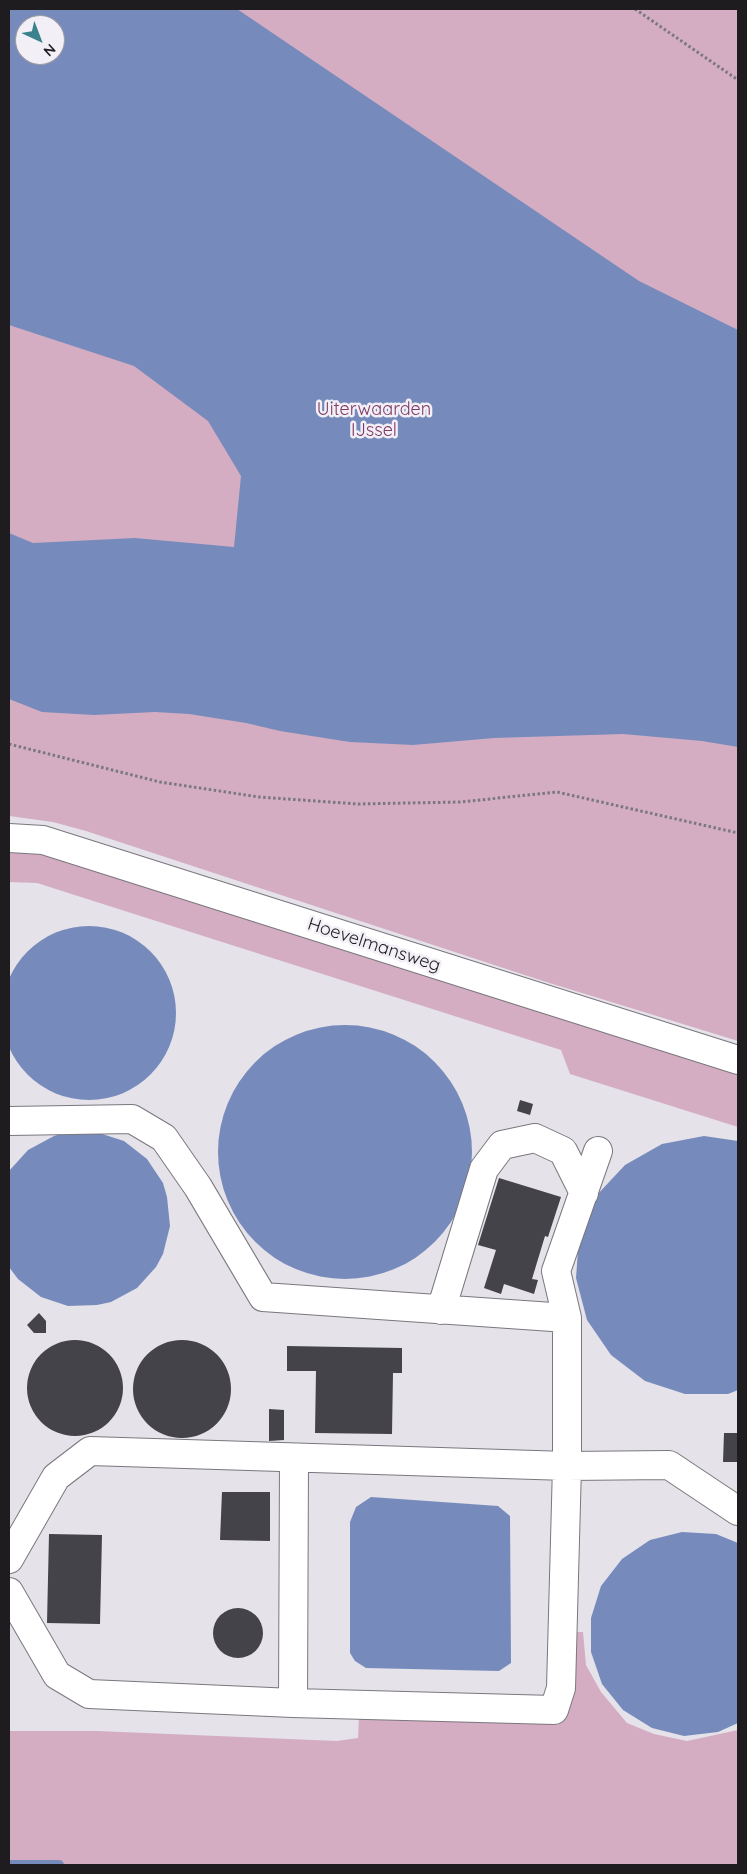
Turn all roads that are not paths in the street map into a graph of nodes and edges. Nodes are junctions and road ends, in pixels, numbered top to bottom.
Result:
1 (9, 838) edge
2 (738, 1060) edge
3 (9, 1121) edge
4 (598, 1151) dead end
5 (584, 1193) junction
6 (441, 1310) junction
7 (567, 1318) junction
8 (294, 1459) junction
9 (567, 1466) junction
10 (738, 1511) edge
11 (9, 1559) edge
12 (9, 1592) edge
13 (293, 1703) junction

1 - 2 street, Hoevelmansweg
3 - 6 street
4 - 5 street
5 - 6 street
5 - 7 street
6 - 7 street
7 - 9 street
8 - 9 street
8 - 11 street
8 - 13 street
9 - 10 street
9 - 13 street
12 - 13 street

